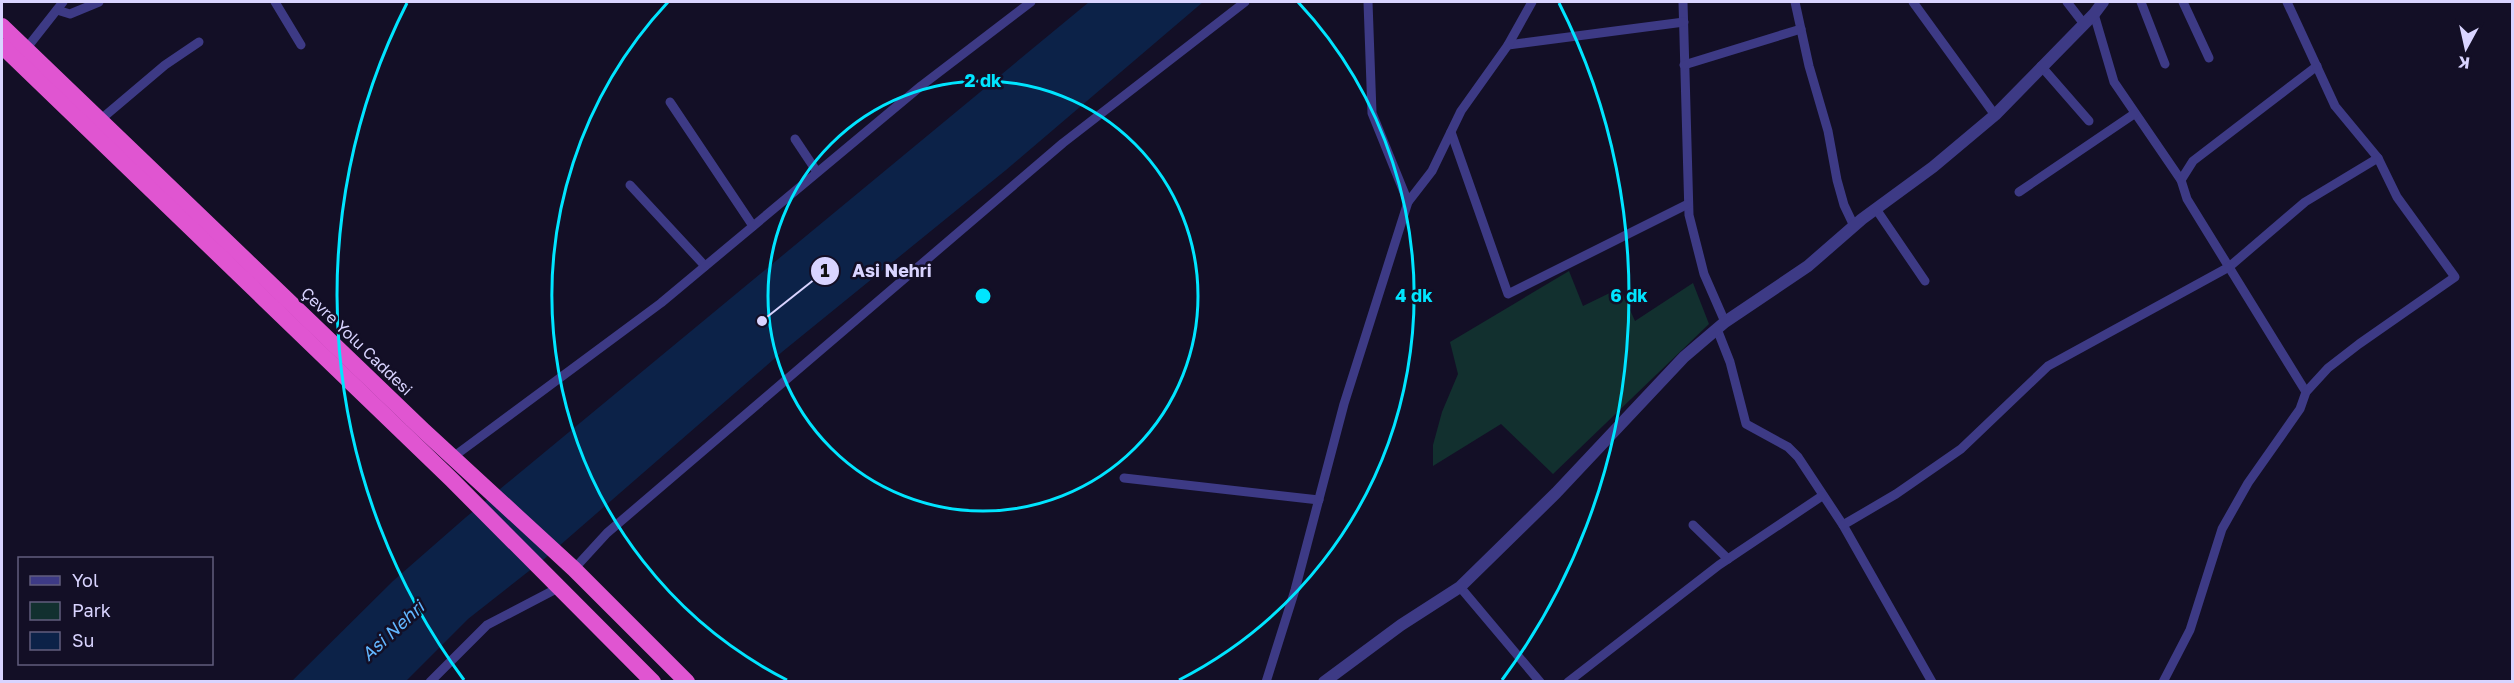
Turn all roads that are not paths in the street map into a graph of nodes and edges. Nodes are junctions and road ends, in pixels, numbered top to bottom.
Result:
1 (63, 2) edge
2 (99, 2) edge
3 (275, 2) edge
4 (1031, 2) edge
5 (1245, 2) edge
6 (1368, 2) edge
7 (1683, 2) edge
8 (1795, 2) edge
9 (1913, 2) edge
10 (2067, 2) edge
11 (2103, 2) edge
12 (2141, 2) edge
13 (2183, 2) edge
14 (2287, 2) edge
15 (1527, 4) edge
16 (57, 10) junction
17 (2094, 14) junction
18 (1684, 22) junction
19 (2084, 24) junction
20 (2, 26) edge
21 (1801, 29) junction
22 (199, 42) dead end
23 (301, 45) dead end
24 (1508, 45) junction
25 (2, 46) edge
26 (26, 49) junction
27 (2209, 58) dead end
28 (2165, 64) dead end
29 (1684, 65) junction
30 (2041, 66) junction
31 (2317, 66) junction
32 (670, 102) dead end
33 (2134, 114) junction
34 (1995, 115) junction
35 (100, 120) junction
36 (2089, 121) dead end
37 (1451, 132) junction
38 (795, 139) dead end
39 (2378, 158) junction
40 (817, 172) junction
41 (2181, 180) junction
42 (630, 185) dead end
43 (2019, 192) dead end
44 (1408, 202) junction
45 (1688, 204) junction
46 (1876, 209) junction
47 (753, 226) junction
48 (1854, 226) junction
49 (705, 266) junction
50 (2229, 267) junction
51 (1925, 281) dead end
52 (1721, 325) junction
53 (2306, 392) junction
54 (455, 468) junction
55 (1124, 478) dead end
56 (1822, 496) junction
57 (1319, 500) junction
58 (1693, 525) dead end
59 (1844, 525) junction
60 (1728, 559) junction
61 (569, 566) junction
62 (552, 583) junction
63 (1460, 587) junction
64 (430, 681) edge
65 (653, 681) edge
66 (687, 681) edge
67 (1266, 681) edge
68 (1324, 681) edge
69 (1540, 681) edge
70 (1568, 681) edge
71 (1932, 681) edge
72 (2163, 681) edge

1 - 16 street
2 - 16 street
3 - 23 street
4 - 40 street
5 - 61 street
6 - 44 street
7 - 18 street
8 - 21 street
9 - 34 street
10 - 19 street
11 - 17 street
12 - 28 street
13 - 27 street
14 - 31 street
15 - 24 street
16 - 26 street
17 - 19 street
17 - 33 street
18 - 24 street
18 - 29 street
19 - 30 street
20 - 26 highway, Çevre Yolu Caddesi
21 - 29 street
21 - 48 street
22 - 35 street
24 - 37 street
25 - 54 highway, Çevre Yolu Caddesi
26 - 35 highway, Çevre Yolu Caddesi
29 - 45 street
30 - 34 street
30 - 36 street
31 - 39 street
31 - 41 street
32 - 47 street
33 - 41 street
33 - 43 street
34 - 46 street
35 - 54 highway, Çevre Yolu Caddesi
37 - 44 street
37 - 45 street
38 - 40 street
39 - 50 street
39 - 53 street
40 - 47 street
41 - 50 street
42 - 49 street
44 - 57 street
45 - 52 street
46 - 48 street
46 - 51 street
47 - 49 street
48 - 52 street
49 - 54 street
50 - 53 street
50 - 59 street
52 - 56 street
52 - 63 street
53 - 72 street
54 - 61 highway, Çevre Yolu Caddesi
54 - 62 highway, Çevre Yolu Caddesi
55 - 57 street
56 - 59 street
56 - 60 street
57 - 67 street
58 - 60 street
59 - 71 street
60 - 70 street
61 - 66 highway, Çevre Yolu Caddesi
62 - 64 street
62 - 65 highway, Çevre Yolu Caddesi
63 - 68 street
63 - 69 street

